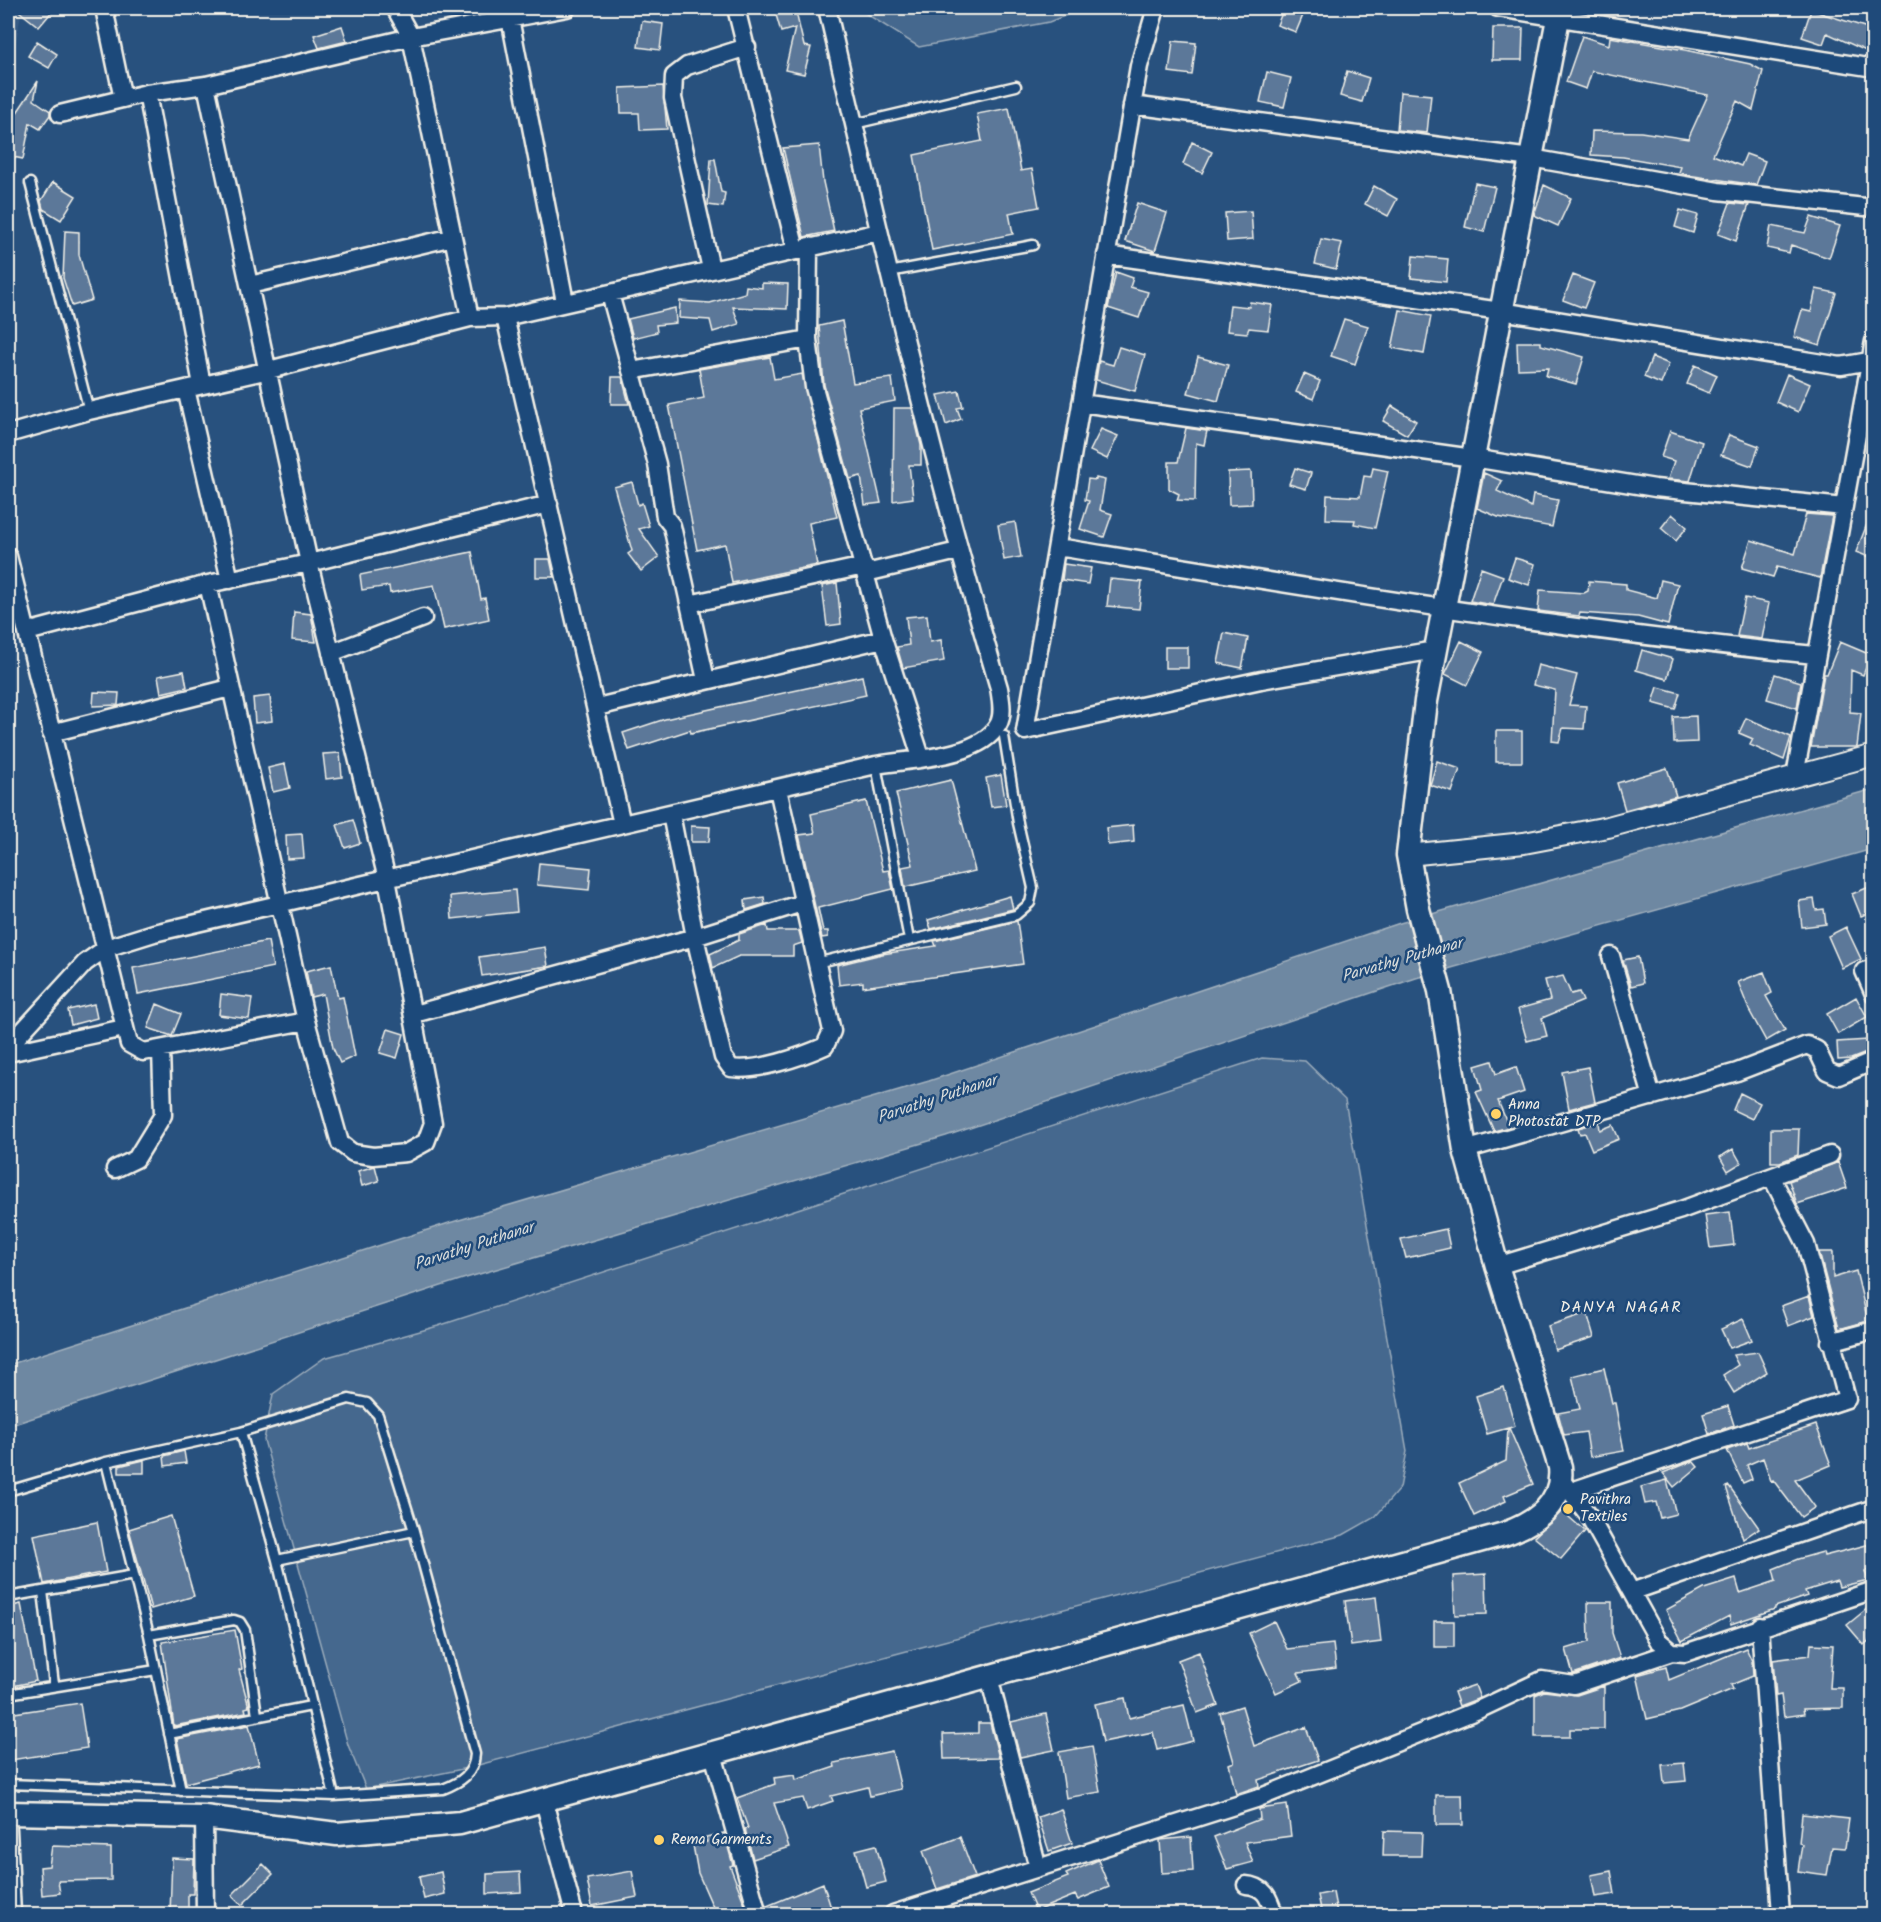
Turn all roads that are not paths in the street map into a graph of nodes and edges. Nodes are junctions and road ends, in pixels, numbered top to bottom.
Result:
1 (104, 8) edge
2 (395, 8) edge
3 (567, 8) edge
4 (736, 8) edge
5 (827, 8) edge
6 (1156, 8) edge
7 (1498, 8) edge
8 (1559, 12) edge
9 (509, 13) edge
10 (411, 37) junction
11 (747, 47) junction
12 (1874, 68) edge
13 (206, 85) junction
14 (1016, 86) dead end
15 (147, 93) junction
16 (123, 99) junction
17 (1132, 105) junction
18 (60, 114) dead end
19 (854, 124) junction
20 (1531, 158) junction
21 (30, 183) dead end
22 (1874, 208) edge
23 (879, 232) junction
24 (453, 237) junction
25 (1033, 244) dead end
26 (802, 248) junction
27 (1106, 255) junction
28 (711, 269) junction
29 (888, 273) junction
30 (250, 285) junction
31 (610, 294) junction
32 (565, 302) junction
33 (1501, 311) junction
34 (504, 317) junction
35 (470, 318) junction
36 (808, 339) junction
37 (1874, 341) edge
38 (1869, 361) junction
39 (269, 370) junction
40 (631, 371) junction
41 (194, 387) junction
42 (1081, 403) junction
43 (89, 411) junction
44 (8, 434) edge
45 (1473, 458) junction
46 (549, 504) junction
47 (1844, 507) junction
48 (1058, 547) junction
49 (958, 551) junction
50 (8, 556) edge
51 (309, 563) junction
52 (865, 569) junction
53 (230, 580) junction
54 (208, 584) junction
55 (689, 604) junction
56 (1443, 609) junction
57 (423, 618) dead end
58 (27, 632) junction
59 (883, 639) junction
60 (1435, 650) junction
61 (331, 653) junction
62 (1815, 655) junction
63 (706, 680) junction
64 (230, 688) junction
65 (597, 707) junction
66 (51, 733) junction
67 (996, 737) junction
68 (1874, 755) edge
69 (921, 757) junction
70 (876, 765) junction
71 (1796, 776) junction
72 (778, 789) junction
73 (670, 814) junction
74 (622, 824) junction
75 (1408, 855) junction
76 (387, 879) junction
77 (802, 903) junction
78 (279, 904) junction
79 (695, 937) junction
80 (909, 940) junction
81 (106, 948) junction
82 (1611, 956) dead end
83 (816, 963) junction
84 (1874, 968) edge
85 (1874, 994) edge
86 (414, 1014) junction
87 (306, 1021) junction
88 (124, 1028) junction
89 (8, 1047) edge
90 (160, 1049) junction
91 (8, 1053) edge
92 (1874, 1060) edge
93 (1652, 1097) junction
94 (1465, 1150) junction
95 (1830, 1155) dead end
96 (115, 1169) dead end
97 (1772, 1178) junction
98 (1497, 1266) junction
99 (1874, 1330) edge
100 (1830, 1342) junction
101 (241, 1432) junction
102 (105, 1462) junction
103 (1566, 1485) junction
104 (8, 1491) edge
105 (1874, 1508) edge
106 (414, 1531) junction
107 (277, 1560) junction
108 (134, 1575) junction
109 (1874, 1590) edge
110 (43, 1591) junction
111 (1631, 1592) junction
112 (8, 1597) edge
113 (1760, 1626) junction
114 (149, 1635) junction
115 (1672, 1652) junction
116 (156, 1670) junction
117 (989, 1677) junction
118 (54, 1685) junction
119 (8, 1694) edge
120 (311, 1706) junction
121 (257, 1715) junction
122 (169, 1734) junction
123 (713, 1754) junction
124 (8, 1784) edge
125 (181, 1791) junction
126 (334, 1796) junction
127 (544, 1801) junction
128 (8, 1814) edge
129 (204, 1817) junction
130 (8, 1829) edge
131 (1038, 1868) junction
132 (1246, 1885) dead end
133 (12, 1914) edge
134 (205, 1914) edge
135 (574, 1914) edge
136 (758, 1914) edge
137 (893, 1914) edge
138 (1274, 1914) edge
139 (1781, 1914) edge

1 - 16 street
2 - 10 street
3 - 9 street
4 - 11 street
5 - 19 street
6 - 17 street
7 - 8 street
8 - 12 street
8 - 20 main road
9 - 10 street
9 - 32 street
10 - 13 street
10 - 24 street
11 - 26 street
11 - 28 street
13 - 15 street
13 - 30 street
14 - 19 lane
15 - 16 street
15 - 41 street
16 - 18 street
17 - 20 street
17 - 27 street
19 - 23 street
20 - 22 street
20 - 33 main road
21 - 43 lane
23 - 26 street
23 - 29 street
24 - 30 street
24 - 35 street
25 - 29 lane
26 - 28 street
26 - 36 street
27 - 33 street
27 - 42 street
28 - 31 street
29 - 49 street
30 - 39 street
31 - 32 street
31 - 40 street
32 - 34 street
33 - 38 street
33 - 45 main road
34 - 35 street
34 - 46 street
35 - 39 street
36 - 40 street
36 - 52 street
37 - 38 street
38 - 47 street
39 - 41 street
39 - 51 street
40 - 55 street
41 - 43 street
41 - 53 street
42 - 45 street
42 - 48 street
43 - 44 street
45 - 47 street
45 - 56 main road
46 - 51 street
46 - 65 street
47 - 62 street
48 - 56 street
48 - 60 street
49 - 52 street
49 - 67 street
50 - 58 street
51 - 53 street
51 - 61 street
52 - 55 street
52 - 59 street
53 - 54 street
54 - 58 street
54 - 64 street
55 - 63 street
56 - 60 main road
56 - 62 street
57 - 61 street
58 - 66 street
59 - 63 street
59 - 69 street
60 - 75 main road
61 - 76 street
62 - 71 street
63 - 65 street
64 - 66 street
64 - 78 street
65 - 74 street
66 - 81 street
67 - 69 street
67 - 80 lane
68 - 71 street
69 - 70 street
70 - 72 street
70 - 80 lane
71 - 75 street
72 - 73 street
72 - 77 street
73 - 74 street
73 - 79 street
74 - 76 street
75 - 94 main road
76 - 78 street
76 - 86 street
77 - 79 street
77 - 83 street
78 - 81 street
78 - 87 street
79 - 83 street
79 - 86 street
80 - 83 lane
81 - 88 street
81 - 89 street
82 - 93 street
84 - 85 street
86 - 87 street
87 - 90 street
88 - 90 street
88 - 91 street
90 - 96 street
92 - 93 street
93 - 94 street
94 - 98 main road
95 - 97 street
97 - 98 street
97 - 100 street
98 - 103 main road
99 - 100 street
100 - 103 street
101 - 102 lane
101 - 106 lane
101 - 107 lane
102 - 104 lane
102 - 108 lane
103 - 111 street
103 - 117 main road
105 - 111 street
106 - 107 lane
106 - 126 lane
107 - 120 lane
108 - 110 lane
108 - 114 lane
109 - 113 street
110 - 112 lane
110 - 118 lane
111 - 115 street
113 - 115 street
113 - 139 street
114 - 116 lane
114 - 121 lane
115 - 131 street
116 - 118 lane
116 - 122 lane
117 - 123 main road
117 - 131 street
118 - 119 lane
120 - 121 lane
120 - 126 lane
121 - 122 lane
122 - 125 lane
123 - 127 main road
123 - 136 street
124 - 125 lane
125 - 126 lane
127 - 129 main road
127 - 135 street
128 - 129 main road
129 - 134 street
130 - 133 street
131 - 137 street
132 - 138 street

